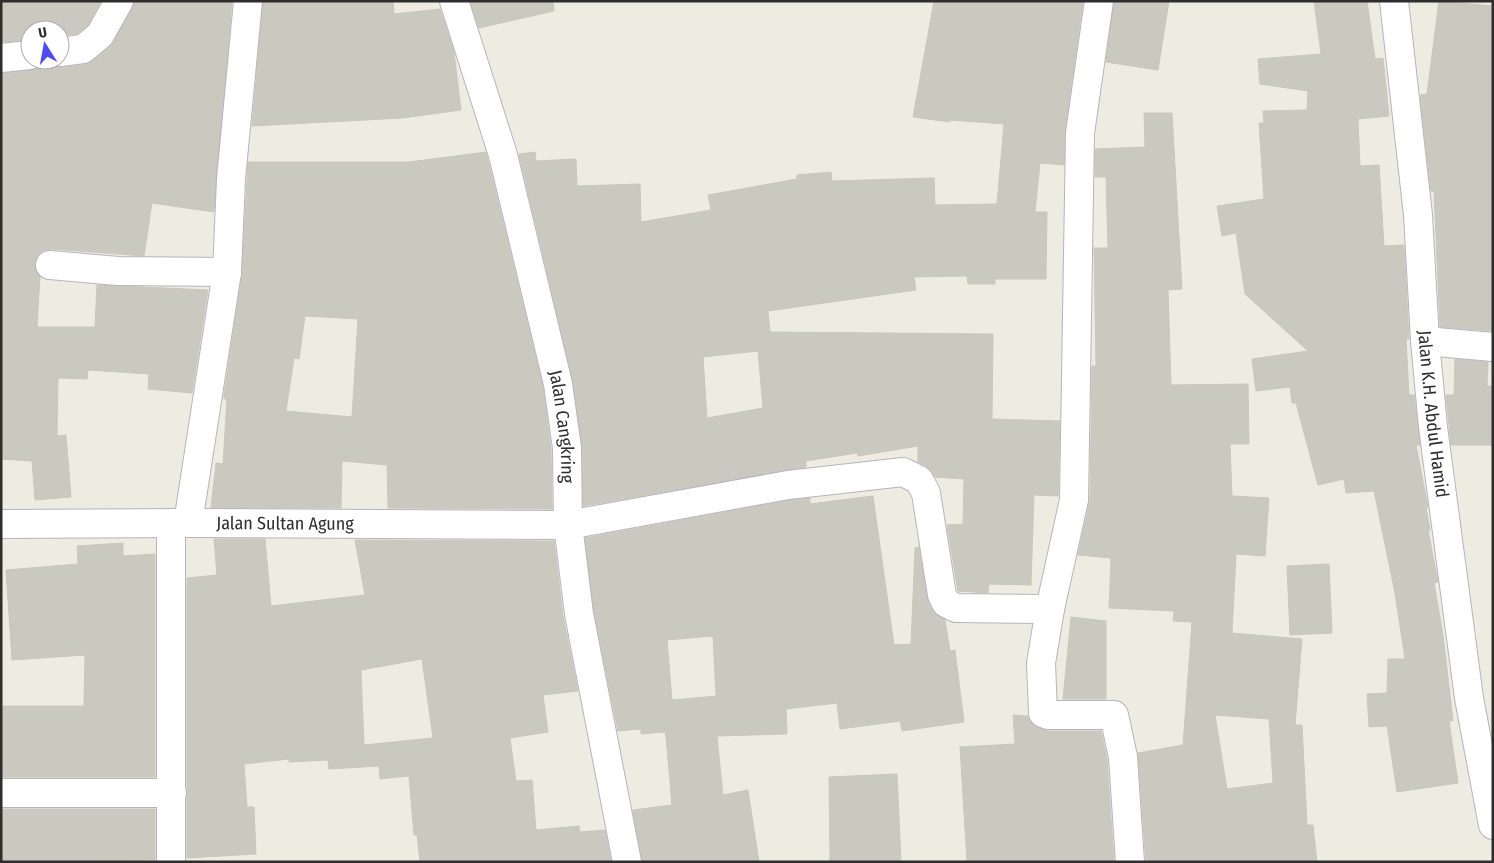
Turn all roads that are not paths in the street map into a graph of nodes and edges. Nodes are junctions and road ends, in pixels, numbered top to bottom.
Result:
1 (119, 1) edge
2 (248, 1) edge
3 (454, 1) edge
4 (1099, 1) edge
5 (1394, 1) edge
6 (70, 51) edge
7 (20, 56) edge
8 (1, 58) edge
9 (50, 265) dead end
10 (227, 272) junction
11 (1425, 341) junction
12 (1493, 347) edge
13 (179, 523) junction
14 (1, 524) edge
15 (568, 525) junction
16 (1050, 609) junction
17 (1, 793) edge
18 (172, 793) junction
19 (1493, 825) edge
20 (171, 862) edge
21 (627, 862) edge
22 (1130, 862) edge

1 - 6 street
2 - 10 street
3 - 15 street, Jalan Cangkring
4 - 16 street
5 - 11 street, Jalan K.H. Abdul Hamid
7 - 8 street
9 - 10 street
10 - 13 street
11 - 12 street
11 - 19 street, Jalan K.H. Abdul Hamid
13 - 14 street, Jalan Sultan Agung
13 - 15 street, Jalan Sultan Agung
13 - 18 street
15 - 16 street, Jalan Sultan Agung
15 - 21 street, Jalan Cangkring
16 - 22 street
17 - 18 street
18 - 20 street

